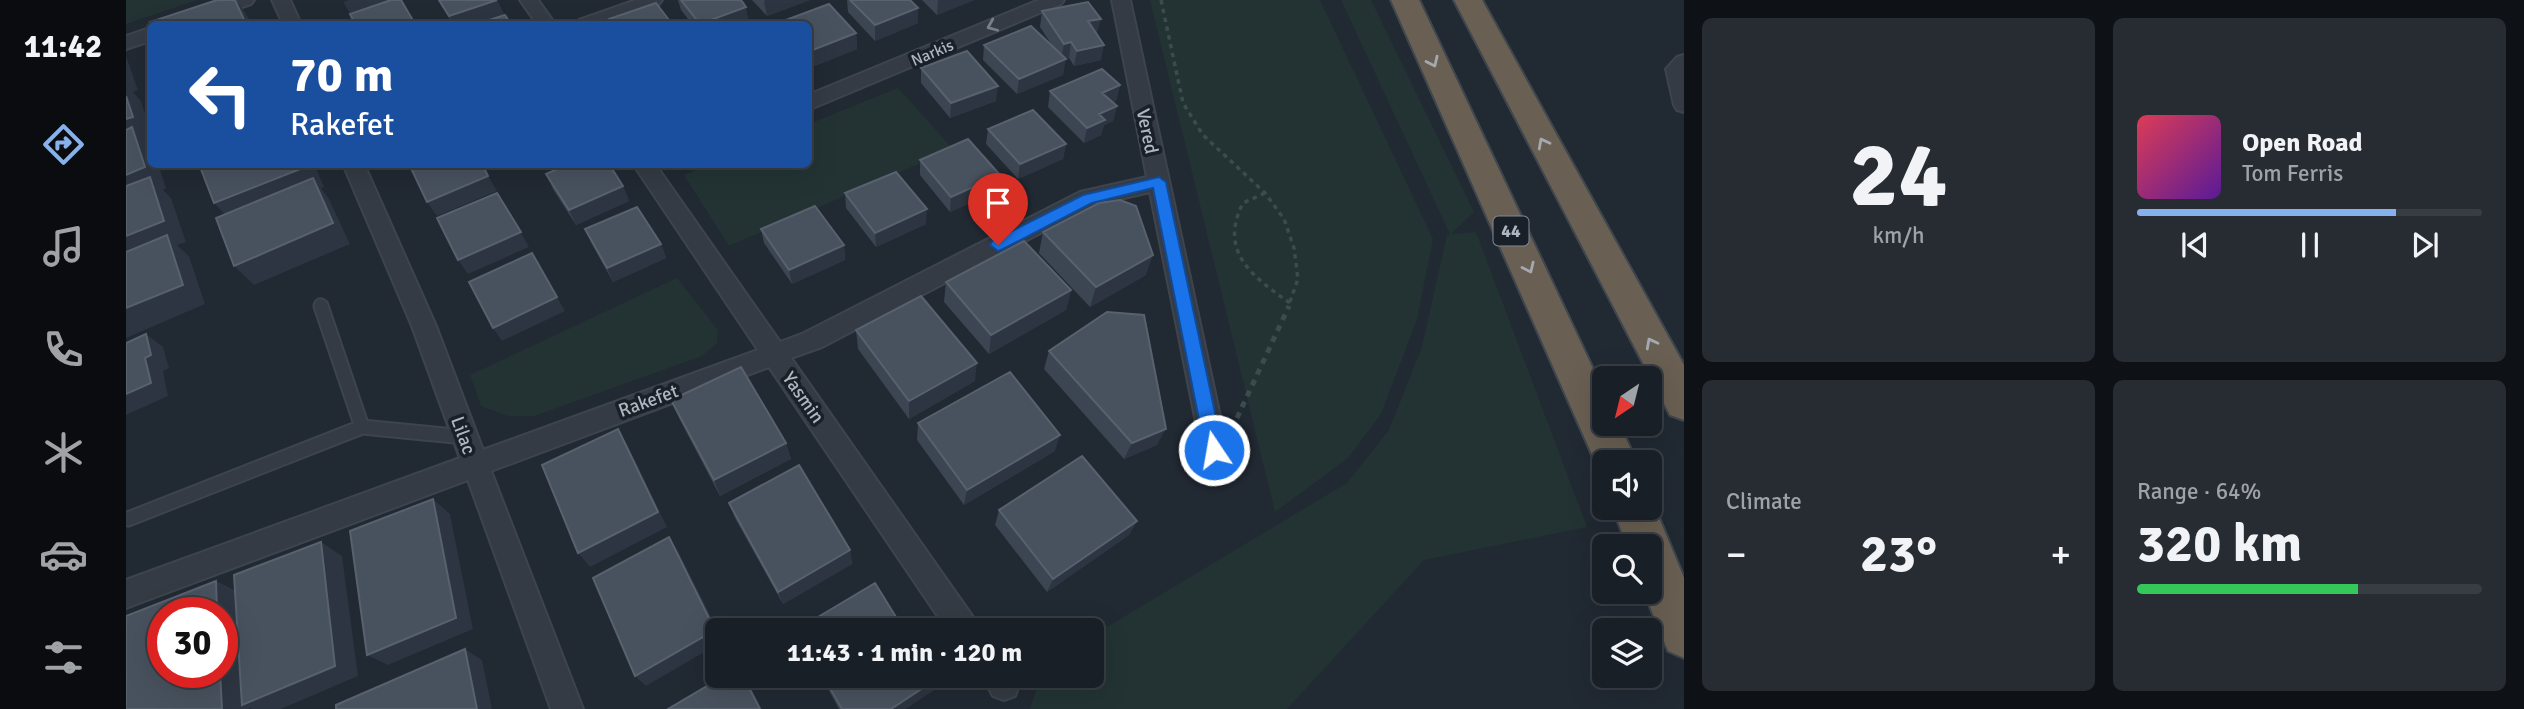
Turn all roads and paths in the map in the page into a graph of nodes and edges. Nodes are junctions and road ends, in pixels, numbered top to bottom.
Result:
1 (244, 0) edge
2 (281, 0) edge
3 (529, 0) edge
4 (653, 0) edge
5 (1055, 0) edge
6 (1121, 0) edge
7 (1161, 0) edge
8 (1405, 0) edge
9 (1468, 0) edge
10 (184, 21) edge
11 (291, 21) edge
12 (544, 21) edge
13 (594, 21) edge
14 (147, 35) edge
15 (126, 43) edge
16 (1684, 61) edge
17 (812, 101) edge
18 (1684, 105) edge
19 (355, 168) edge
20 (653, 168) edge
21 (1159, 182) junction
22 (1265, 193) junction
23 (1290, 303) junction
24 (320, 304) dead end
25 (774, 354) junction
26 (1684, 403) edge
27 (362, 427) junction
28 (465, 437) junction
29 (1611, 450) edge
30 (1216, 458) joint
31 (475, 464) junction
32 (128, 519) dead end
33 (1662, 578) edge
34 (126, 594) edge
35 (957, 618) edge
36 (1684, 635) edge
37 (567, 709) edge

1 - 10 street
2 - 11 street
3 - 12 street
4 - 13 street
5 -> 17 street, Narkis
6 - 21 street, Vered
7 - 22 path
8 -> 29 highway, 44
26 -> 9 highway
14 - 15 street
16 - 18 street
19 - 28 street, Lilac
20 - 25 street, Yasmin
21 - 25 street, Rakefet
21 - 30 street, Vered
22 - 23 path
22 - 23 path
23 - 30 path
24 - 27 lane
25 - 31 street, Rakefet
25 - 35 street, Yasmin
27 - 28 lane
27 - 32 lane
28 - 31 street, Lilac
31 - 34 street, Rakefet
31 - 37 street, Lilac
33 - 36 highway

